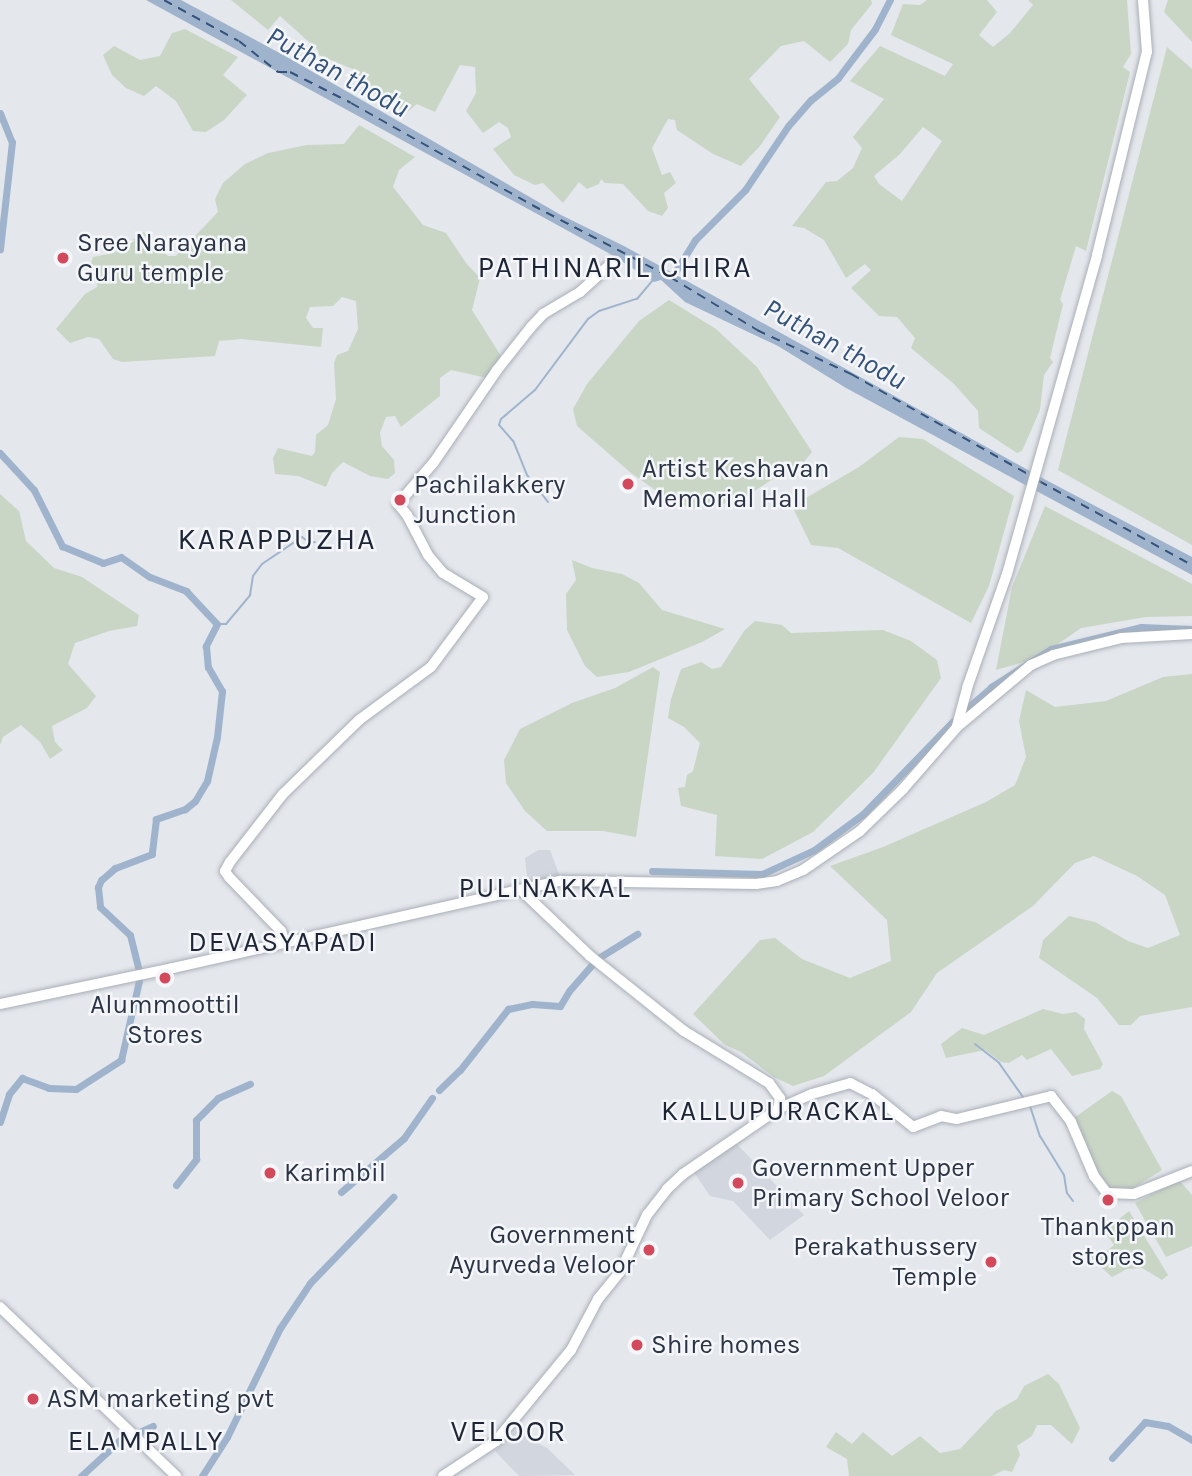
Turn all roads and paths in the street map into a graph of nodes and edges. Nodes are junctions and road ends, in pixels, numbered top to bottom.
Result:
1 (1143, 0) edge
2 (613, 262) dead end
3 (1192, 634) edge
4 (957, 727) junction
5 (521, 890) junction
6 (285, 943) junction
7 (0, 1004) edge
8 (778, 1109) junction
9 (1192, 1171) edge
10 (0, 1307) edge
11 (176, 1476) edge
12 (443, 1476) edge

1 - 4 street
2 - 6 street
3 - 4 street
4 - 5 street
5 - 6 street
5 - 8 street
6 - 7 street
8 - 9 street
8 - 12 street
10 - 11 street

